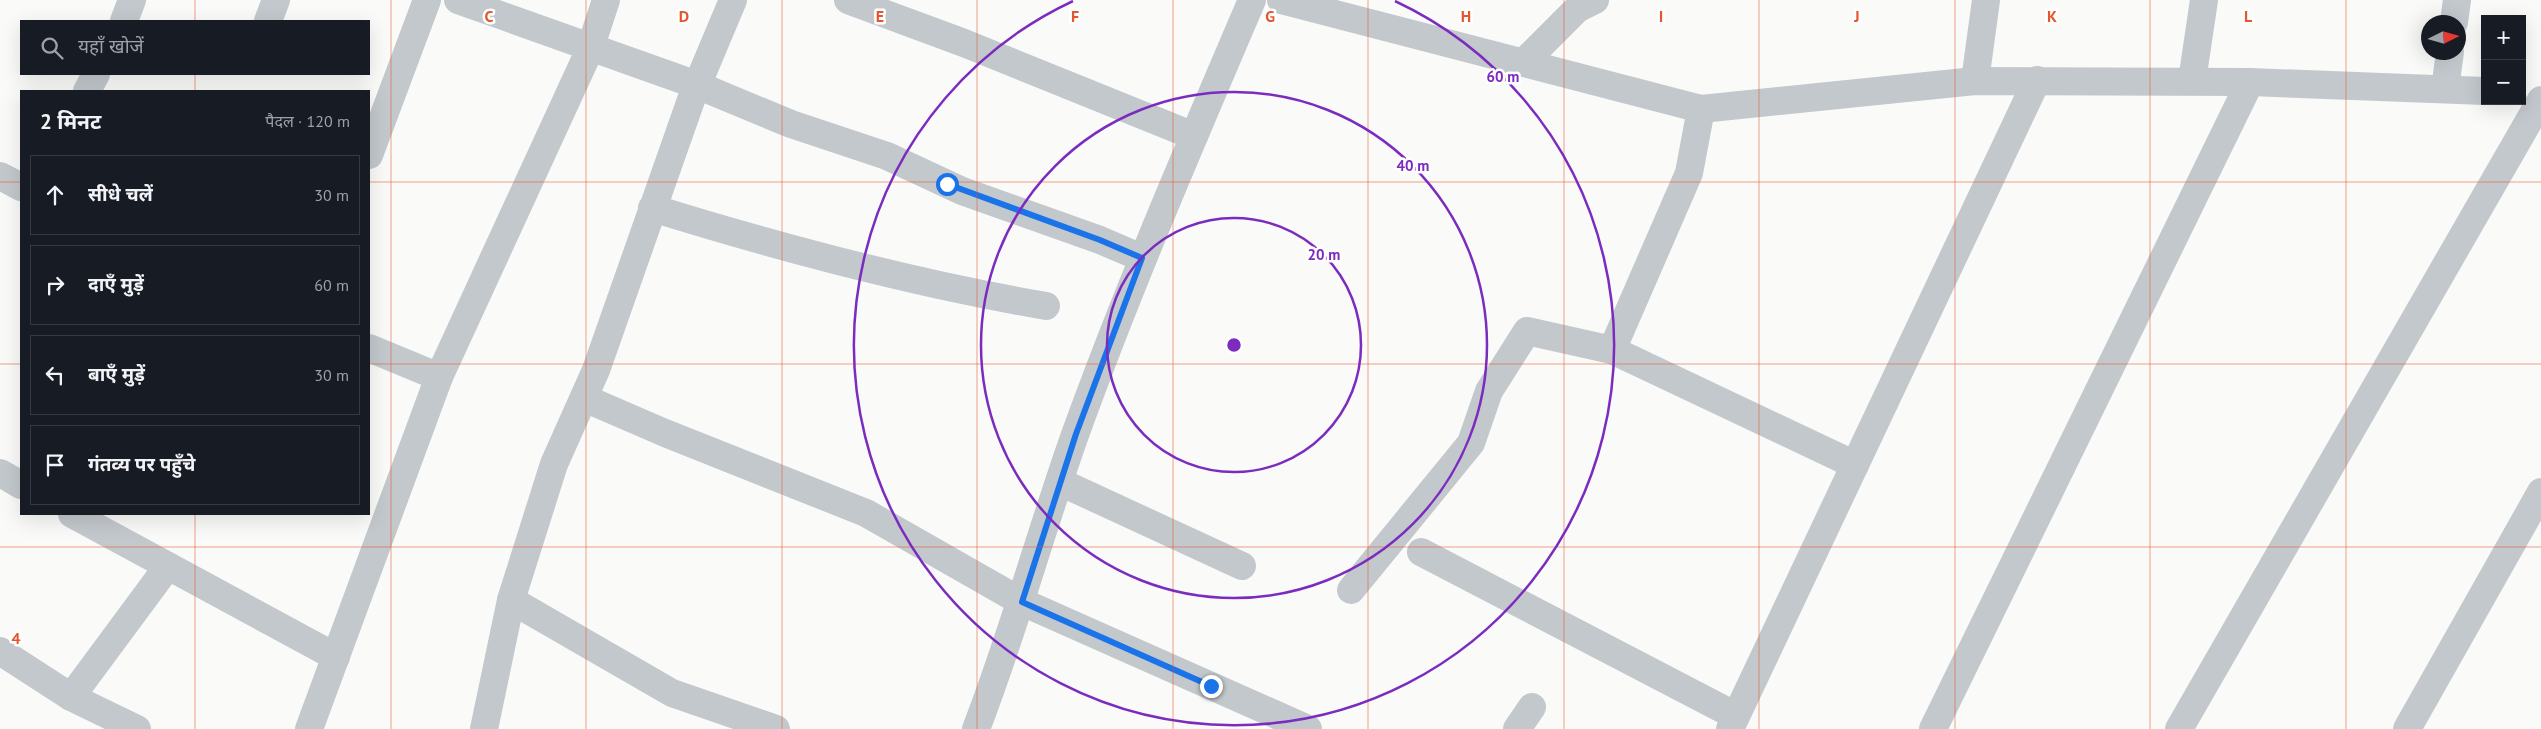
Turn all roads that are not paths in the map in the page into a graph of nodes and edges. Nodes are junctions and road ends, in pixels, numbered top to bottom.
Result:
1 (132, 0) edge
2 (276, 0) edge
3 (427, 0) edge
4 (458, 0) edge
5 (606, 0) edge
6 (733, 0) edge
7 (848, 0) edge
8 (1252, 0) edge
9 (1595, 0) edge
10 (1986, 0) edge
11 (2204, 0) edge
12 (2457, 0) edge
13 (1298, 3) edge
14 (2455, 15) edge
15 (124, 20) edge
16 (268, 20) edge
17 (590, 49) junction
18 (2449, 60) edge
19 (1523, 63) junction
20 (95, 75) edge
21 (2037, 80) junction
22 (2192, 80) junction
23 (1975, 81) junction
24 (2250, 82) junction
25 (697, 85) junction
26 (88, 90) edge
27 (2445, 90) junction
28 (2481, 91) edge
29 (2526, 93) edge
30 (2541, 94) edge
31 (2541, 100) edge
32 (1701, 109) junction
33 (1194, 136) junction
34 (370, 152) edge
35 (0, 176) edge
36 (20, 186) edge
37 (652, 208) junction
38 (1142, 258) junction
39 (1046, 306) dead end
40 (370, 348) edge
41 (1612, 350) junction
42 (440, 377) junction
43 (584, 398) junction
44 (1855, 466) junction
45 (0, 473) edge
46 (1060, 482) junction
47 (20, 484) edge
48 (2541, 492) edge
49 (81, 516) edge
50 (1421, 552) dead end
51 (168, 566) junction
52 (1242, 566) dead end
53 (1351, 590) dead end
54 (511, 600) junction
55 (1022, 602) junction
56 (0, 650) edge
57 (336, 657) junction
58 (71, 697) junction
59 (1733, 723) edge
60 (138, 729) edge
61 (309, 729) edge
62 (484, 729) edge
63 (776, 729) edge
64 (976, 729) edge
65 (1308, 729) edge
66 (1933, 729) edge
67 (2179, 729) edge
68 (2407, 729) edge

1 - 15 street
2 - 16 street
3 - 34 street
4 - 17 street
5 - 17 street
6 - 25 street
7 - 33 street
8 - 33 street
9 - 19 street
10 - 23 street
11 - 22 street
12 - 14 street
13 - 19 street
17 - 25 street
17 - 42 street
18 - 27 street
19 - 32 street
20 - 26 street
21 - 22 street
21 - 23 street
21 - 44 street
22 - 24 street
23 - 32 street
24 - 27 street
24 - 66 street
25 - 37 street
25 - 38 street
27 - 28 street
29 - 30 street
31 - 67 street
32 - 41 street
33 - 38 street
35 - 36 street
37 - 39 street
37 - 43 street
38 - 46 street
40 - 42 street
41 - 44 street
41 - 53 street
42 - 57 street
43 - 54 street
43 - 55 street
44 - 59 street
45 - 47 street
46 - 52 street
46 - 55 street
48 - 68 street
49 - 51 street
50 - 59 street
51 - 57 street
51 - 58 street
54 - 62 street
54 - 63 street
55 - 64 street
55 - 65 street
56 - 58 street
57 - 61 street
58 - 60 street

